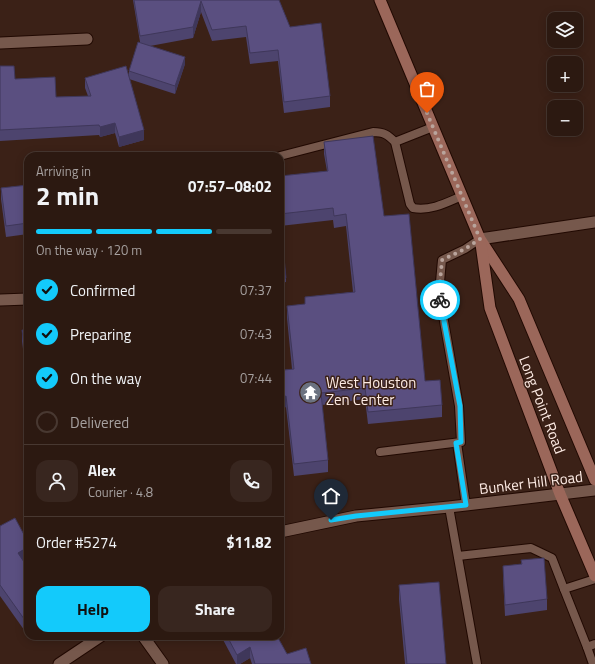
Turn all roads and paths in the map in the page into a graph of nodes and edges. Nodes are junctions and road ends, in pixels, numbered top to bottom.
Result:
1 (380, 0) edge
2 (87, 39) dead end
3 (0, 43) edge
4 (433, 127) junction
5 (395, 142) junction
6 (284, 155) edge
7 (462, 196) junction
8 (595, 222) edge
9 (480, 239) junction
10 (24, 299) edge
11 (0, 300) edge
12 (456, 443) junction
13 (380, 452) dead end
14 (595, 480) edge
15 (595, 490) edge
16 (560, 494) junction
17 (466, 505) junction
18 (449, 508) junction
19 (284, 531) edge
20 (458, 556) junction
21 (595, 578) edge
22 (564, 589) junction
23 (95, 640) edge
24 (146, 640) edge
25 (595, 644) edge
26 (587, 647) junction
27 (59, 664) edge
28 (163, 664) edge
29 (477, 664) edge
30 (593, 664) edge

1 - 4 main road, Long Point Road
2 - 3 street
4 - 5 lane
4 - 7 main road, Long Point Road
5 - 6 lane
5 - 7 lane
7 - 9 main road, Long Point Road
8 - 9 street
9 - 12 lane
9 - 14 main road, Long Point Road
9 - 16 main road, Long Point Road
10 - 11 street
12 - 13 lane
12 - 17 lane
15 - 16 street, Bunker Hill Road
16 - 17 street, Bunker Hill Road
16 - 21 main road, Long Point Road
17 - 18 street, Bunker Hill Road
18 - 19 street, Bunker Hill Road
18 - 20 lane
20 - 22 lane
20 - 29 lane
21 - 22 lane
22 - 26 lane
23 - 27 street
24 - 28 street
25 - 26 lane
26 - 30 lane

